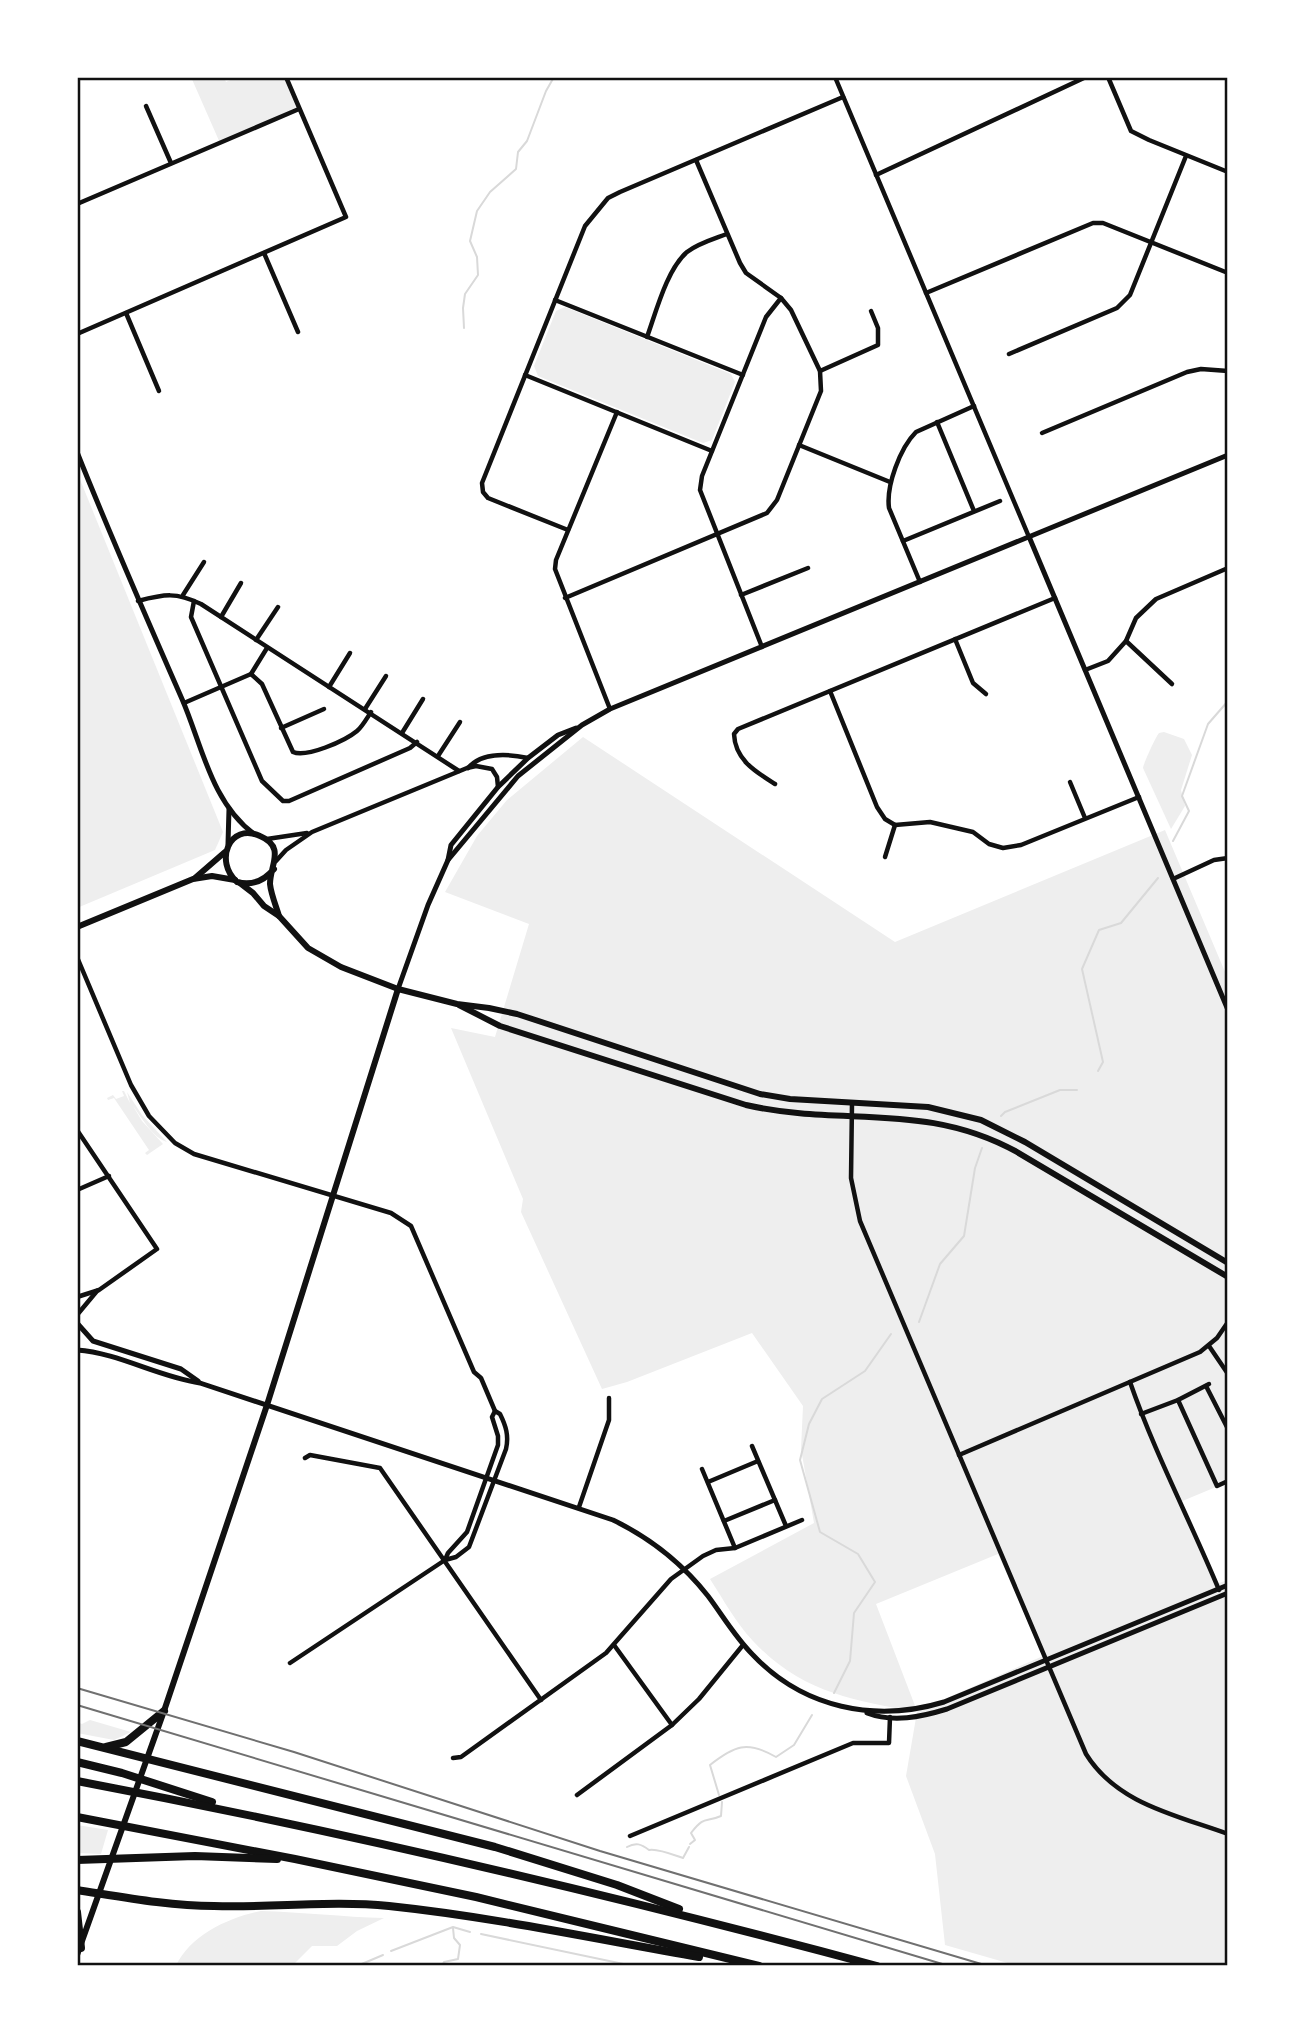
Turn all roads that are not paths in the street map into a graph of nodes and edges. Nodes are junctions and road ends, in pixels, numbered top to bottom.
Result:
1 (286, 77) edge
2 (835, 77) edge
3 (1086, 77) edge
4 (1108, 77) edge
5 (843, 97) junction
6 (146, 106) dead end
7 (299, 108) junction
8 (1186, 156) junction
9 (696, 160) junction
10 (171, 163) junction
11 (1228, 172) edge
12 (876, 175) junction
13 (77, 204) edge
14 (727, 234) junction
15 (1151, 242) junction
16 (264, 253) junction
17 (1228, 272) edge
18 (926, 293) junction
19 (781, 298) junction
20 (555, 300) junction
21 (871, 311) dead end
22 (126, 313) junction
23 (298, 332) dead end
24 (77, 334) edge
25 (647, 337) junction
26 (1009, 354) dead end
27 (820, 371) junction
28 (1228, 371) edge
29 (525, 375) junction
30 (743, 375) junction
31 (159, 391) dead end
32 (974, 406) junction
33 (617, 412) junction
34 (937, 422) junction
35 (1042, 433) dead end
36 (799, 445) junction
37 (712, 451) junction
38 (77, 452) edge
39 (1228, 455) edge
40 (890, 482) junction
41 (1000, 501) dead end
42 (974, 511) junction
43 (568, 530) junction
44 (716, 535) junction
45 (1030, 538) junction
46 (903, 541) junction
47 (204, 562) dead end
48 (808, 568) dead end
49 (1228, 568) edge
50 (242, 583) dead end
51 (920, 583) junction
52 (183, 595) junction
53 (741, 595) junction
54 (565, 598) junction
55 (1055, 598) junction
56 (138, 601) junction
57 (194, 601) junction
58 (278, 607) dead end
59 (221, 617) junction
60 (955, 639) junction
61 (256, 640) junction
62 (1126, 641) junction
63 (762, 647) junction
64 (267, 648) junction
65 (351, 653) dead end
66 (1085, 670) junction
67 (251, 674) junction
68 (387, 676) dead end
69 (1171, 684) dead end
70 (329, 687) junction
71 (222, 688) junction
72 (830, 691) junction
73 (986, 694) dead end
74 (423, 699) dead end
75 (184, 703) junction
76 (324, 709) dead end
77 (610, 709) junction
78 (368, 711) junction
79 (460, 722) dead end
80 (582, 725) junction
81 (281, 728) junction
82 (402, 733) junction
83 (417, 742) junction
84 (438, 755) junction
85 (528, 758) junction
86 (467, 768) junction
87 (459, 771) junction
88 (1070, 782) dead end
89 (775, 784) dead end
90 (498, 787) junction
91 (1139, 797) junction
92 (229, 809) junction
93 (1085, 818) junction
94 (895, 825) junction
95 (312, 832) junction
96 (254, 834) junction
97 (266, 839) junction
98 (227, 849) junction
99 (885, 857) dead end
100 (1228, 858) edge
101 (448, 860) junction
102 (276, 861) junction
103 (274, 869) junction
104 (193, 879) junction
105 (1173, 879) junction
106 (238, 882) junction
107 (279, 916) junction
108 (77, 927) edge
109 (77, 957) edge
110 (398, 989) junction
111 (457, 1004) junction
112 (1228, 1010) edge
113 (852, 1102) junction
114 (852, 1115) junction
115 (77, 1130) edge
116 (109, 1177) junction
117 (77, 1190) edge
118 (334, 1198) junction
119 (1228, 1263) edge
120 (1228, 1277) edge
121 (99, 1290) junction
122 (77, 1297) edge
123 (77, 1315) edge
124 (1228, 1322) edge
125 (77, 1323) edge
126 (1209, 1346) junction
127 (77, 1350) edge
128 (1228, 1374) edge
129 (1130, 1382) junction
130 (200, 1383) junction
131 (609, 1398) dead end
132 (1178, 1400) junction
133 (267, 1405) junction
134 (495, 1411) junction
135 (1141, 1414) junction
136 (1228, 1429) edge
137 (752, 1446) dead end
138 (959, 1455) junction
139 (305, 1458) dead end
140 (758, 1461) junction
141 (702, 1469) dead end
142 (486, 1476) junction
143 (495, 1479) junction
144 (1228, 1481) edge
145 (707, 1482) junction
146 (775, 1500) junction
147 (579, 1507) junction
148 (802, 1520) dead end
149 (724, 1521) junction
150 (786, 1526) junction
151 (735, 1548) junction
152 (445, 1560) junction
153 (685, 1570) junction
154 (1228, 1585) edge
155 (1218, 1589) junction
156 (1225, 1595) edge
157 (614, 1645) junction
158 (743, 1645) junction
159 (1046, 1660) junction
160 (290, 1663) dead end
161 (1049, 1668) junction
162 (541, 1700) junction
163 (164, 1711) junction
164 (890, 1715) junction
165 (672, 1725) junction
166 (77, 1741) edge
167 (103, 1747) junction
168 (453, 1758) dead end
169 (147, 1759) junction
170 (77, 1762) edge
171 (77, 1781) edge
172 (578, 1796) dead end
173 (245, 1813) junction
174 (77, 1817) edge
175 (1228, 1834) edge
176 (630, 1836) dead end
177 (295, 1859) junction
178 (77, 1860) edge
179 (77, 1890) edge
180 (100, 1894) junction
181 (77, 1912) edge
182 (708, 1921) junction
183 (79, 1952) edge
184 (754, 1966) edge
185 (759, 1966) edge
186 (877, 1966) edge

1 - 7 street
2 - 5 street
3 - 12 street
4 - 8 street
5 - 9 street
5 - 12 street
6 - 10 street
7 - 10 street
7 - 16 street
8 - 11 street
8 - 15 street
9 - 14 street
9 - 20 street
10 - 13 street
12 - 18 street
14 - 19 street
14 - 25 street
15 - 17 street
15 - 18 street
15 - 26 street
16 - 22 street
16 - 23 street
18 - 32 street
19 - 27 street
19 - 30 street
20 - 25 street
20 - 29 street
21 - 27 street
22 - 24 street
22 - 31 street
25 - 30 street
27 - 36 street
28 - 35 street
29 - 33 street
29 - 43 street
30 - 37 street
32 - 34 street
32 - 45 street
33 - 37 street
33 - 43 street
34 - 40 street
34 - 42 street
36 - 40 street
36 - 44 street
37 - 44 street
38 - 56 street
39 - 45 street
40 - 46 street
41 - 42 street
42 - 46 street
43 - 54 street
44 - 53 street
44 - 54 street
45 - 51 street
45 - 55 street
46 - 51 street
47 - 52 street
48 - 53 street
49 - 62 street
50 - 59 street
51 - 63 street
52 - 56 street
52 - 57 street
53 - 63 street
54 - 77 street
55 - 60 street
55 - 66 street
56 - 75 street
57 - 59 street
57 - 71 street
58 - 61 street
59 - 61 street
60 - 72 street
60 - 73 street
61 - 64 street
62 - 66 street
62 - 69 street
63 - 77 street
64 - 67 street
64 - 70 street
65 - 70 street
66 - 91 street
67 - 71 street
67 - 81 street
68 - 78 street
70 - 78 street
71 - 75 street
71 - 83 street
72 - 89 street
72 - 94 street
74 - 82 street
75 - 92 street
76 - 81 street
77 - 80 street
78 - 81 street
78 - 82 street
79 - 84 street
80 - 85 street
80 - 101 street
82 - 83 street
83 - 84 street
84 - 87 street
85 - 86 street
85 - 90 street
86 - 87 street
86 - 90 street
87 - 95 street
88 - 93 street
90 - 101 street
91 - 93 street
91 - 105 street
92 - 96 street
92 - 98 street
93 - 94 street
94 - 99 street
95 - 97 street
95 - 102 street
96 - 97 main road
96 - 98 main road
97 - 102 main road
98 - 104 main road
98 - 106 main road
100 - 105 street
101 - 110 street
102 - 103 main road
103 - 106 main road
103 - 107 main road
104 - 106 main road
104 - 108 main road
105 - 112 street
106 - 107 main road
107 - 110 main road
109 - 118 street
110 - 111 main road
110 - 118 main road
111 - 113 main road
111 - 114 main road
113 - 114 street
113 - 119 main road
114 - 120 main road
114 - 138 street
115 - 116 street
116 - 117 street
116 - 121 street
118 - 133 main road
118 - 134 street
121 - 122 street
121 - 123 street
124 - 126 street
125 - 130 street
126 - 128 street
126 - 129 street
127 - 130 street
129 - 135 street
129 - 138 street
130 - 133 street
131 - 147 street
132 - 135 street
132 - 136 street
132 - 144 street
133 - 142 street
133 - 163 main road
134 - 142 street
134 - 143 street
135 - 155 street
137 - 140 street
138 - 159 street
139 - 152 street
140 - 145 street
140 - 146 street
141 - 145 street
142 - 143 street
142 - 152 street
143 - 147 street
143 - 152 street
145 - 149 street
146 - 149 street
146 - 150 street
147 - 153 street
148 - 150 street
149 - 151 street
150 - 151 street
151 - 153 street
152 - 160 street
152 - 162 street
153 - 157 street
153 - 158 street
154 - 155 street
155 - 156 street
155 - 159 street
156 - 161 street
157 - 162 street
157 - 165 street
158 - 164 street
158 - 165 street
159 - 161 street
159 - 164 street
161 - 164 street
161 - 175 street
162 - 168 street
163 - 167 highway
163 - 169 main road
164 - 176 street
165 - 172 street
166 - 167 highway
167 - 169 highway
169 - 180 main road
169 - 182 highway
170 - 173 highway
171 - 173 highway
173 - 182 highway
174 - 177 highway
177 - 178 highway
177 - 185 highway
179 - 180 highway
180 - 183 main road
180 - 184 highway
181 - 183 highway
182 - 186 highway

